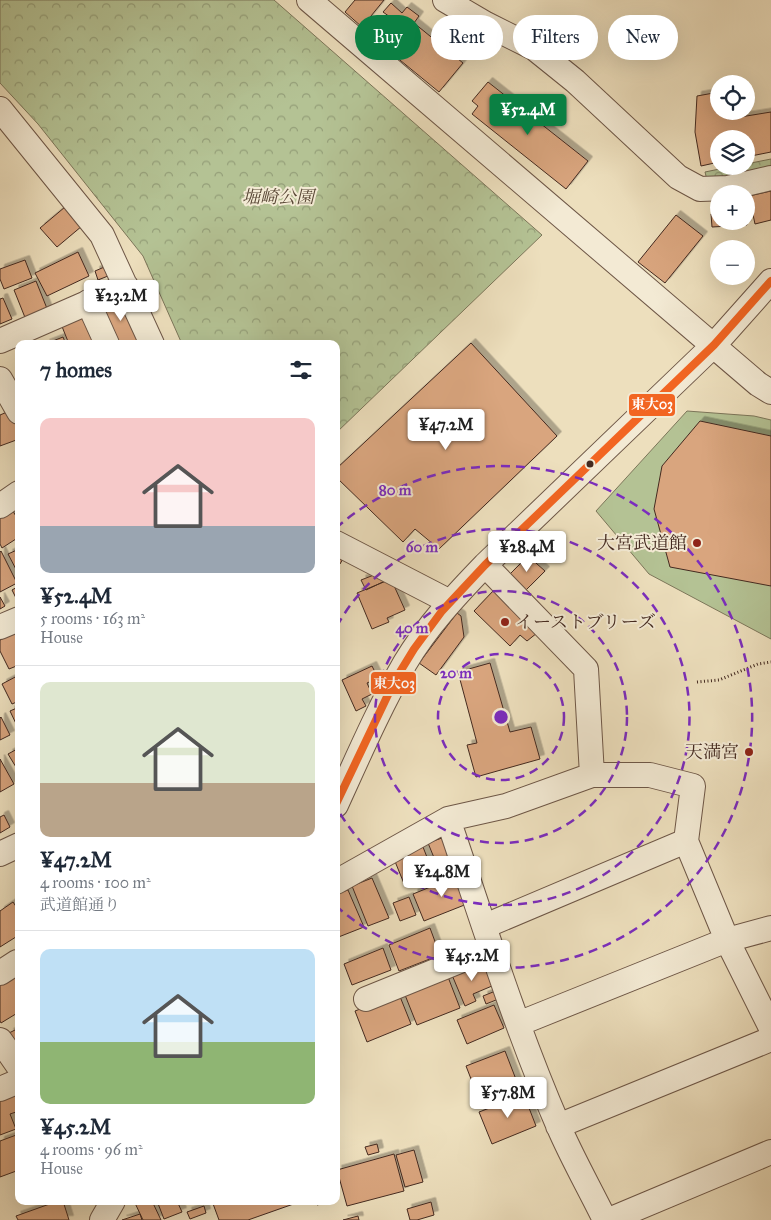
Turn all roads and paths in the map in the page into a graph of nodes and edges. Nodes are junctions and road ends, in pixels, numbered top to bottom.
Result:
1 (309, 0) edge
2 (445, 0) edge
3 (0, 109) edge
4 (771, 178) edge
5 (771, 281) edge
6 (126, 286) junction
7 (88, 302) junction
8 (105, 340) edge
9 (150, 340) edge
10 (0, 341) edge
11 (714, 344) junction
12 (0, 379) edge
13 (771, 392) edge
14 (15, 405) edge
15 (15, 496) edge
16 (0, 506) edge
17 (340, 545) edge
18 (485, 565) junction
19 (450, 602) junction
20 (15, 620) edge
21 (0, 627) edge
22 (771, 662) edge
23 (697, 682) dead end
24 (592, 775) junction
25 (340, 796) edge
26 (448, 819) junction
27 (686, 841) junction
28 (15, 847) edge
29 (0, 854) edge
30 (340, 880) edge
31 (771, 928) edge
32 (488, 937) junction
33 (727, 940) junction
34 (366, 999) dead end
35 (518, 1024) junction
36 (771, 1028) edge
37 (771, 1039) edge
38 (0, 1040) edge
39 (15, 1061) edge
40 (15, 1083) edge
41 (0, 1089) edge
42 (558, 1126) junction
43 (771, 1152) edge
44 (95, 1205) edge
45 (111, 1205) edge
46 (103, 1220) edge
47 (605, 1220) edge
48 (609, 1220) edge

1 - 11 street
2 - 4 street
3 - 6 street
5 - 11 street
6 - 7 street
6 - 9 street
7 - 8 street
7 - 10 street
11 - 13 street
11 - 18 street
12 - 14 street
15 - 16 street
17 - 19 street
18 - 19 street
18 - 24 street
19 - 25 street
20 - 21 street
22 - 23 path
24 - 26 street
24 - 27 street
26 - 30 street
26 - 32 street
27 - 32 street
27 - 33 street
28 - 29 street
31 - 33 street
32 - 34 street
32 - 35 street
33 - 35 street
33 - 36 street
35 - 42 street
37 - 42 street
38 - 39 street
40 - 41 street
42 - 47 street
43 - 48 street
44 - 46 street
45 - 46 street

